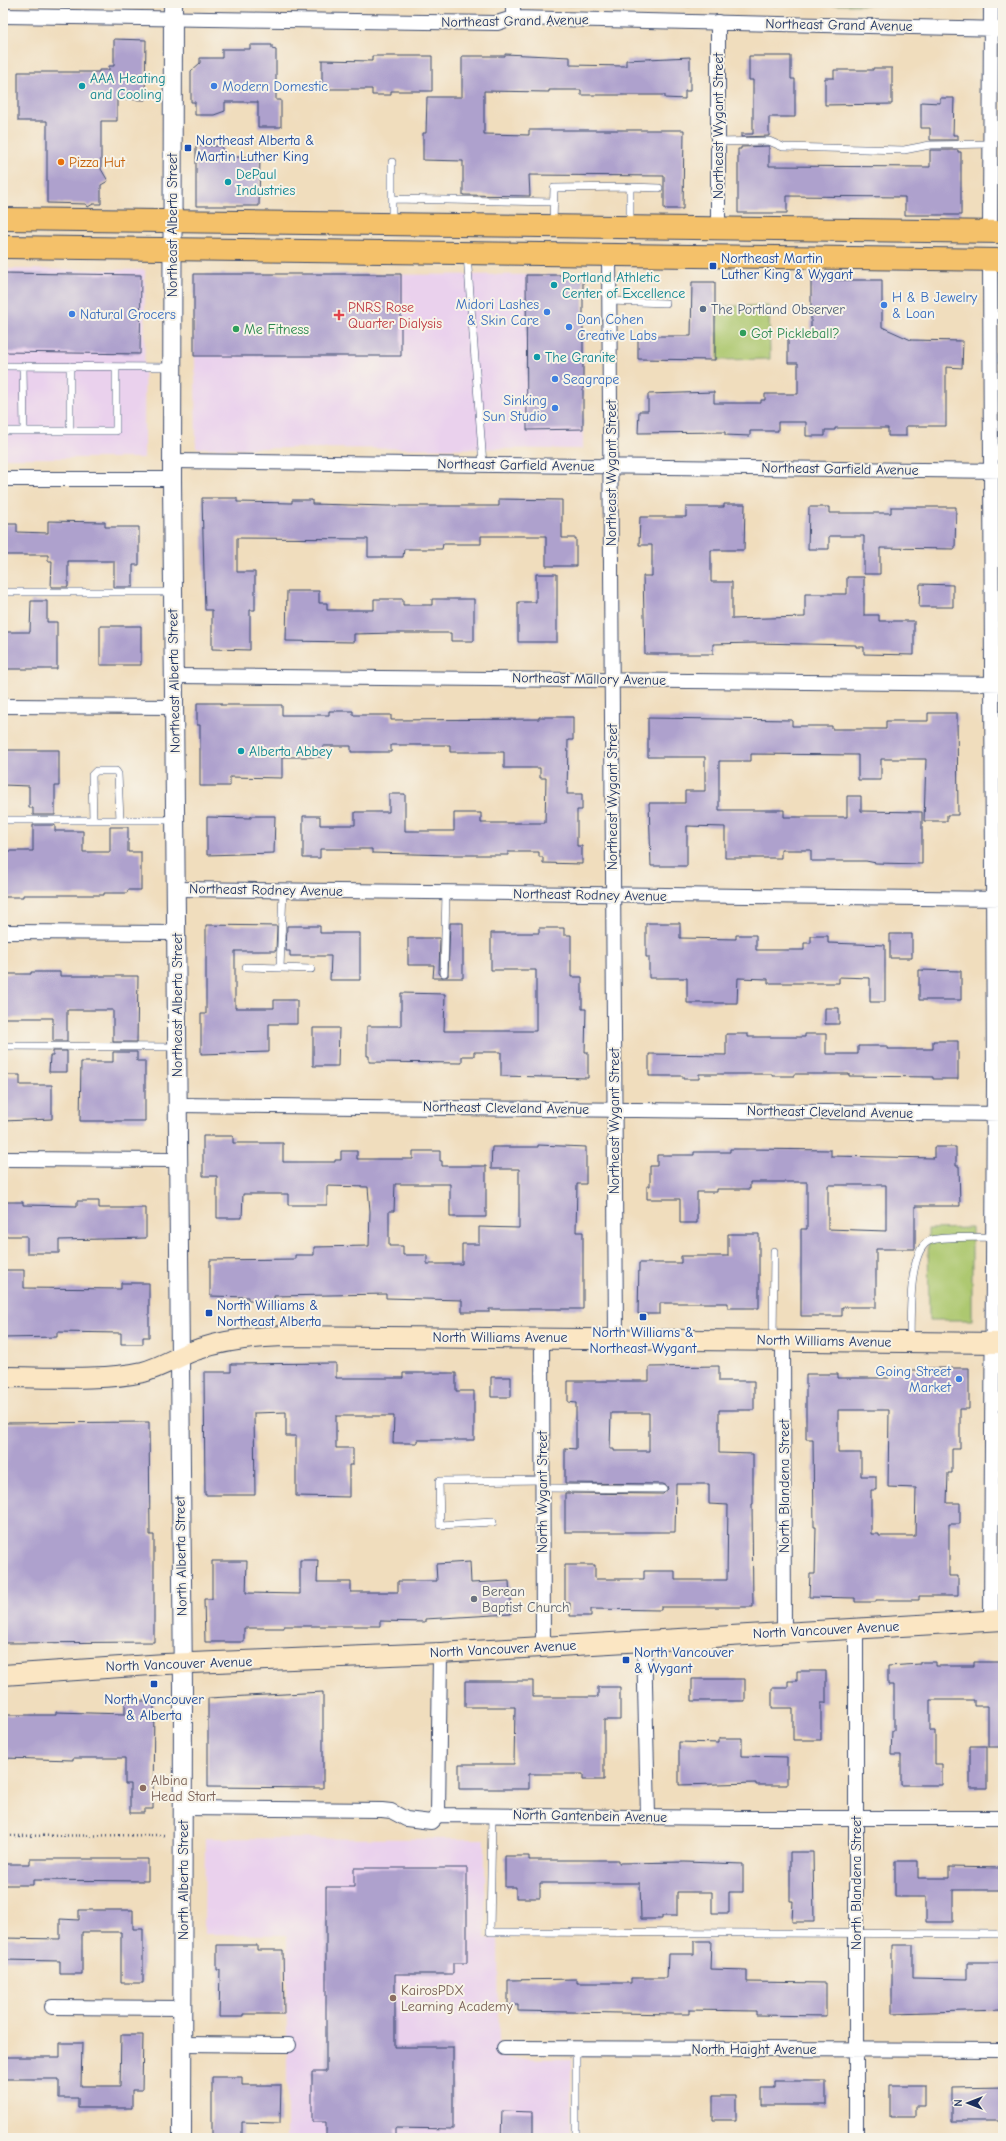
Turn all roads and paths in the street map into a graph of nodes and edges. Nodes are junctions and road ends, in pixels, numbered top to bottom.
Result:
1 (513, 3) edge
2 (991, 3) edge
3 (173, 11) edge
4 (3, 16) edge
5 (513, 18) junction
6 (718, 22) junction
7 (997, 29) edge
8 (718, 142) junction
9 (990, 144) junction
10 (392, 162) dead end
11 (630, 187) junction
12 (659, 188) dead end
13 (392, 200) junction
14 (554, 202) junction
15 (3, 220) edge
16 (172, 222) junction
17 (392, 224) junction
18 (553, 226) junction
19 (630, 227) junction
20 (718, 229) junction
21 (997, 232) edge
22 (3, 248) edge
23 (172, 250) junction
24 (467, 254) junction
25 (609, 255) junction
26 (996, 260) edge
27 (610, 301) junction
28 (666, 303) dead end
29 (996, 315) edge
30 (3, 366) edge
31 (24, 366) junction
32 (70, 366) junction
33 (116, 367) junction
34 (172, 367) junction
35 (3, 431) edge
36 (24, 431) junction
37 (70, 431) junction
38 (172, 461) junction
39 (483, 464) junction
40 (611, 466) junction
41 (997, 471) edge
42 (3, 479) edge
43 (172, 479) junction
44 (3, 592) edge
45 (174, 592) junction
46 (174, 676) junction
47 (612, 680) junction
48 (998, 684) edge
49 (3, 706) edge
50 (175, 707) junction
51 (3, 820) edge
52 (93, 820) junction
53 (120, 820) junction
54 (176, 820) junction
55 (176, 889) junction
56 (283, 890) junction
57 (446, 893) junction
58 (613, 896) junction
59 (998, 899) edge
60 (3, 932) edge
61 (177, 933) junction
62 (246, 967) dead end
63 (280, 968) junction
64 (311, 969) dead end
65 (444, 973) dead end
66 (3, 1046) edge
67 (178, 1047) junction
68 (178, 1105) junction
69 (614, 1109) junction
70 (998, 1114) edge
71 (3, 1159) edge
72 (178, 1160) junction
73 (993, 1237) junction
74 (774, 1251) dead end
75 (542, 1338) junction
76 (616, 1338) junction
77 (778, 1340) junction
78 (910, 1342) junction
79 (998, 1343) edge
80 (180, 1358) junction
81 (3, 1377) edge
82 (997, 1474) edge
83 (542, 1484) junction
84 (663, 1489) dead end
85 (493, 1522) dead end
86 (997, 1620) edge
87 (856, 1628) junction
88 (784, 1632) junction
89 (644, 1641) junction
90 (543, 1647) junction
91 (440, 1653) junction
92 (183, 1664) junction
93 (3, 1675) edge
94 (183, 1808) junction
95 (438, 1815) junction
96 (492, 1815) junction
97 (648, 1816) junction
98 (857, 1818) junction
99 (1003, 1818) edge
100 (171, 1835) dead end
101 (3, 1836) edge
102 (856, 1934) junction
103 (1003, 1934) edge
104 (52, 2007) dead end
105 (182, 2008) junction
106 (182, 2044) junction
107 (290, 2044) dead end
108 (504, 2048) dead end
109 (576, 2048) junction
110 (856, 2049) junction
111 (1003, 2050) edge
112 (182, 2138) edge
113 (576, 2138) edge
114 (856, 2138) edge

1 - 5 street
2 - 7 street
3 - 4 street, Northeast Grand Avenue
3 - 5 street, Northeast Grand Avenue
3 - 16 street, Northeast Alberta Street
5 - 6 street, Northeast Grand Avenue
6 - 7 street, Northeast Grand Avenue
6 - 8 street, Northeast Wygant Street
7 - 9 street
8 - 9 lane
8 - 20 street, Northeast Wygant Street
9 - 21 street
10 - 13 lane
11 - 12 lane
11 - 14 lane
11 - 19 lane
13 - 14 lane
13 - 17 lane
14 - 18 lane
15 - 16 main road
16 - 17 main road
16 - 23 street, Northeast Alberta Street
17 - 18 main road
18 - 19 main road
19 - 20 main road
20 - 21 main road
22 - 23 main road
23 - 24 main road
23 - 34 street, Northeast Alberta Street
24 - 25 main road
24 - 39 lane
25 - 26 main road
25 - 27 street, Northeast Wygant Street
26 - 29 street
27 - 28 lane
27 - 40 street, Northeast Wygant Street
29 - 41 street
30 - 31 lane
31 - 32 lane
31 - 36 lane
32 - 33 lane
32 - 37 lane
33 - 34 lane
33 - 37 lane
34 - 38 street, Northeast Alberta Street
35 - 36 lane
36 - 37 lane
38 - 39 street, Northeast Garfield Avenue
38 - 43 street, Northeast Alberta Street
39 - 40 street, Northeast Garfield Avenue
40 - 41 street, Northeast Garfield Avenue
40 - 47 street, Northeast Wygant Street
41 - 48 street
42 - 43 street
43 - 45 street, Northeast Alberta Street
44 - 45 lane
45 - 46 street, Northeast Alberta Street
46 - 47 street, Northeast Mallory Avenue
46 - 50 street, Northeast Alberta Street
47 - 48 street, Northeast Mallory Avenue
47 - 58 street, Northeast Wygant Street
48 - 59 street
49 - 50 street
50 - 54 street, Northeast Alberta Street
51 - 52 lane
52 - 53 lane
52 - 53 lane
53 - 54 lane
54 - 55 street, Northeast Alberta Street
55 - 56 street, Northeast Rodney Avenue
55 - 61 street, Northeast Alberta Street
56 - 57 street, Northeast Rodney Avenue
56 - 63 lane
57 - 58 street, Northeast Rodney Avenue
57 - 65 lane
58 - 59 street, Northeast Rodney Avenue
58 - 69 street, Northeast Wygant Street
59 - 70 street
60 - 61 street
61 - 67 street, Northeast Alberta Street
62 - 63 lane
63 - 64 lane
66 - 67 lane
67 - 68 street, Northeast Alberta Street
68 - 69 street, Northeast Cleveland Avenue
68 - 72 street, Northeast Alberta Street
69 - 70 street, Northeast Cleveland Avenue
69 - 76 street, Northeast Wygant Street
70 - 73 street
71 - 72 street
72 - 80 street, Northeast Alberta Street
73 - 78 lane
73 - 79 street
74 - 77 lane
75 - 76 main road, North Williams Avenue
75 - 80 main road, North Williams Avenue
75 - 83 street, North Wygant Street
76 - 77 main road, North Williams Avenue
77 - 78 main road, North Williams Avenue
77 - 88 street, North Blandena Street
78 - 79 main road, North Williams Avenue
79 - 82 street
80 - 81 main road, North Williams Avenue
80 - 92 street, North Alberta Street
82 - 86 street
83 - 84 lane
83 - 85 lane
83 - 90 street, North Wygant Street
86 - 87 main road, North Vancouver Avenue
87 - 88 main road, North Vancouver Avenue
87 - 98 street, North Blandena Street
88 - 89 main road, North Vancouver Avenue
89 - 90 main road, North Vancouver Avenue
89 - 97 street
90 - 91 main road, North Vancouver Avenue
91 - 92 main road, North Vancouver Avenue
91 - 95 street
92 - 93 main road, North Vancouver Avenue
92 - 94 street, North Alberta Street
94 - 95 street, North Gantenbein Avenue
94 - 105 street, North Alberta Street
95 - 96 street, North Gantenbein Avenue
96 - 97 street, North Gantenbein Avenue
96 - 102 lane
97 - 98 street, North Gantenbein Avenue
98 - 99 street, North Gantenbein Avenue
98 - 102 street, North Blandena Street
100 - 101 path
102 - 103 lane
102 - 110 street, North Blandena Street
104 - 105 street
105 - 106 street, North Alberta Street
106 - 107 street
106 - 112 street, North Alberta Street
108 - 109 street, North Haight Avenue
109 - 110 street, North Haight Avenue
109 - 113 lane
110 - 111 street, North Haight Avenue
110 - 114 street, North Blandena Street

